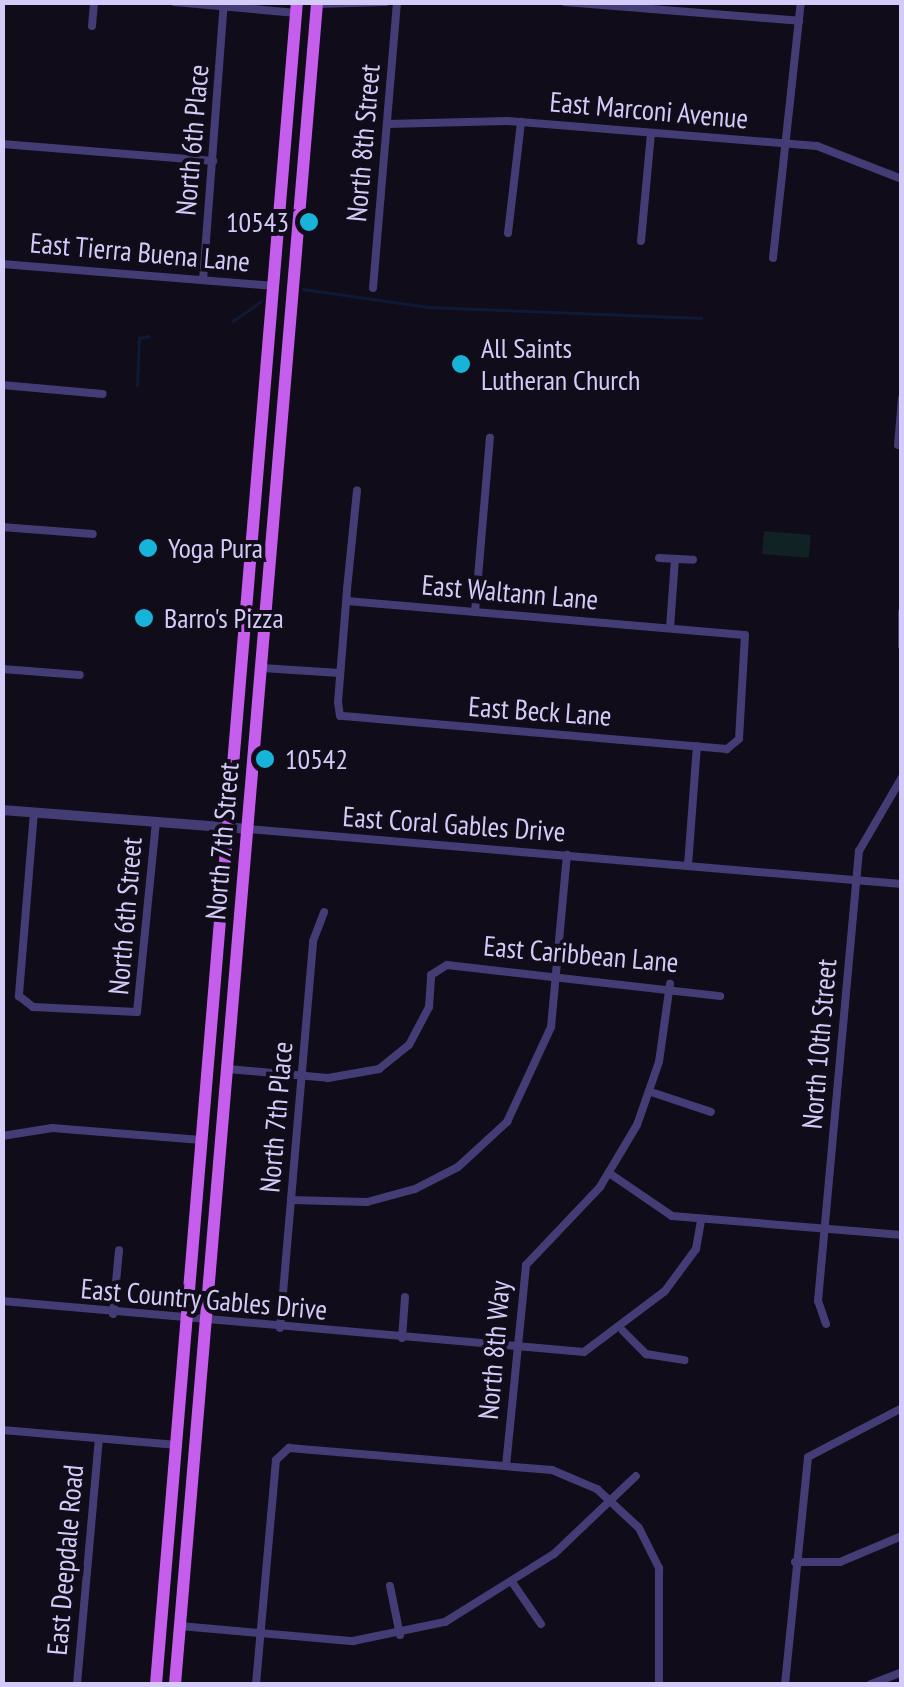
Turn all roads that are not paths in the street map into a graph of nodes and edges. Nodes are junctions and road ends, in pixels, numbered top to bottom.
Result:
1 (94, 2) edge
2 (174, 2) edge
3 (386, 2) edge
4 (397, 2) edge
5 (565, 2) edge
6 (801, 2) edge
7 (317, 3) edge
8 (224, 4) edge
9 (297, 8) edge
10 (799, 22) junction
11 (92, 26) dead end
12 (294, 49) junction
13 (521, 122) junction
14 (387, 124) junction
15 (652, 133) junction
16 (2, 144) edge
17 (790, 144) junction
18 (213, 161) junction
19 (902, 179) edge
20 (508, 233) dead end
21 (642, 241) dead end
22 (774, 258) dead end
23 (276, 262) junction
24 (2, 264) edge
25 (202, 280) junction
26 (274, 286) junction
27 (373, 288) dead end
28 (293, 300) junction
29 (272, 318) junction
30 (2, 386) edge
31 (103, 394) dead end
32 (902, 398) edge
33 (490, 438) dead end
34 (898, 445) dead end
35 (356, 491) dead end
36 (2, 527) edge
37 (93, 534) dead end
38 (658, 558) dead end
39 (675, 559) junction
40 (692, 560) dead end
41 (346, 601) junction
42 (475, 612) junction
43 (902, 612) edge
44 (670, 628) junction
45 (902, 646) edge
46 (262, 668) junction
47 (2, 669) edge
48 (340, 673) junction
49 (80, 675) dead end
50 (698, 746) junction
51 (736, 746) joint
52 (902, 777) edge
53 (2, 810) edge
54 (34, 812) junction
55 (156, 823) junction
56 (230, 828) junction
57 (248, 829) junction
58 (567, 855) junction
59 (688, 865) junction
60 (856, 880) junction
61 (902, 884) edge
62 (324, 912) dead end
63 (556, 974) junction
64 (670, 984) junction
65 (720, 996) dead end
66 (228, 1069) junction
67 (302, 1076) junction
68 (650, 1092) junction
69 (711, 1112) dead end
70 (2, 1136) edge
71 (202, 1140) junction
72 (609, 1173) junction
73 (291, 1200) junction
74 (700, 1220) junction
75 (824, 1231) junction
76 (902, 1235) edge
77 (119, 1250) dead end
78 (405, 1297) dead end
79 (2, 1301) edge
80 (113, 1314) junction
81 (188, 1320) junction
82 (206, 1322) junction
83 (826, 1324) dead end
84 (280, 1328) junction
85 (623, 1331) junction
86 (402, 1338) junction
87 (516, 1348) junction
88 (685, 1360) dead end
89 (902, 1408) edge
90 (2, 1430) edge
91 (99, 1439) junction
92 (177, 1445) junction
93 (506, 1466) junction
94 (636, 1476) dead end
95 (612, 1499) junction
96 (902, 1536) edge
97 (795, 1562) junction
98 (512, 1582) junction
99 (390, 1586) dead end
100 (541, 1624) dead end
101 (180, 1626) junction
102 (261, 1634) junction
103 (400, 1635) junction
104 (902, 1672) edge
105 (77, 1684) edge
106 (156, 1684) edge
107 (176, 1684) edge
108 (256, 1684) edge
109 (659, 1684) edge
110 (785, 1684) edge
111 (871, 1684) edge

1 - 11 street
2 - 8 street
3 - 7 street
4 - 14 street, North 8th Street
5 - 10 street
6 - 10 street
7 - 12 main road
7 - 28 main road, North 7th Street
8 - 9 street
8 - 18 street, North 6th Place
9 - 12 main road, North 7th Street
10 - 17 street
12 - 23 main road, North 7th Street
13 - 14 street, East Marconi Avenue
13 - 15 street, East Marconi Avenue
13 - 20 street
14 - 27 street, North 8th Street
15 - 17 street, East Marconi Avenue
15 - 21 street
16 - 18 street
17 - 19 street, East Marconi Avenue
17 - 22 street
18 - 25 street, North 6th Place
23 - 26 main road, North 7th Street
23 - 28 main road
24 - 25 street, East Tierra Buena Lane
25 - 26 street, East Tierra Buena Lane
26 - 29 main road, North 7th Street
28 - 29 main road
28 - 46 main road, North 7th Street
29 - 56 main road, North 7th Street
30 - 31 street
32 - 34 street
33 - 42 street
35 - 41 street
36 - 37 street
38 - 39 street
39 - 40 street
39 - 44 street
41 - 42 street, East Waltann Lane
41 - 48 street
42 - 44 street, East Waltann Lane
43 - 45 street
44 - 51 street, East Waltann Lane
46 - 48 street
46 - 57 main road, North 7th Street
47 - 49 street
48 - 50 street, East Beck Lane
50 - 51 street, East Beck Lane
50 - 59 street
52 - 60 street, North 10th Street
53 - 54 street, East Coral Gables Drive
54 - 55 street, East Coral Gables Drive
54 - 55 street, North 6th Street
55 - 56 street, East Coral Gables Drive
56 - 57 street, East Coral Gables Drive
56 - 71 main road, North 7th Street
57 - 58 street, East Coral Gables Drive
57 - 66 main road, North 7th Street
58 - 59 street, East Coral Gables Drive
58 - 63 street
59 - 60 street, East Coral Gables Drive
60 - 61 street, East Coral Gables Drive
60 - 75 street, North 10th Street
62 - 67 street, North 7th Place
63 - 64 street, East Caribbean Lane
63 - 67 street, East Caribbean Lane
63 - 73 street
64 - 65 street, East Caribbean Lane
64 - 68 street, North 8th Way
66 - 67 street
66 - 82 main road, North 7th Street
67 - 73 street, North 7th Place
68 - 69 street
68 - 72 street, North 8th Way
70 - 71 street
71 - 81 main road, North 7th Street
72 - 74 street
72 - 87 street, North 8th Way
73 - 84 street, North 7th Place
74 - 75 street
74 - 85 street
75 - 76 street
75 - 83 street, North 10th Street
77 - 80 street
78 - 86 street
79 - 80 street, East Country Gables Drive
80 - 81 street, East Country Gables Drive
81 - 82 street, East Country Gables Drive
81 - 92 main road, North 7th Street
82 - 84 street, East Country Gables Drive
82 - 101 main road, North 7th Street
84 - 86 street, East Country Gables Drive
85 - 87 street, East Country Gables Drive
85 - 88 street
86 - 87 street, East Country Gables Drive
87 - 93 street, North 8th Way
89 - 97 street
90 - 91 street
91 - 92 street
91 - 105 street, East Deepdale Road
92 - 106 main road, North 7th Street
93 - 95 street
93 - 102 street
94 - 95 street
95 - 98 street
95 - 109 street
96 - 97 street
97 - 110 street
98 - 100 street
98 - 103 street
99 - 103 street
101 - 102 street
101 - 107 main road, North 7th Street
102 - 103 street
102 - 108 street
104 - 111 street

